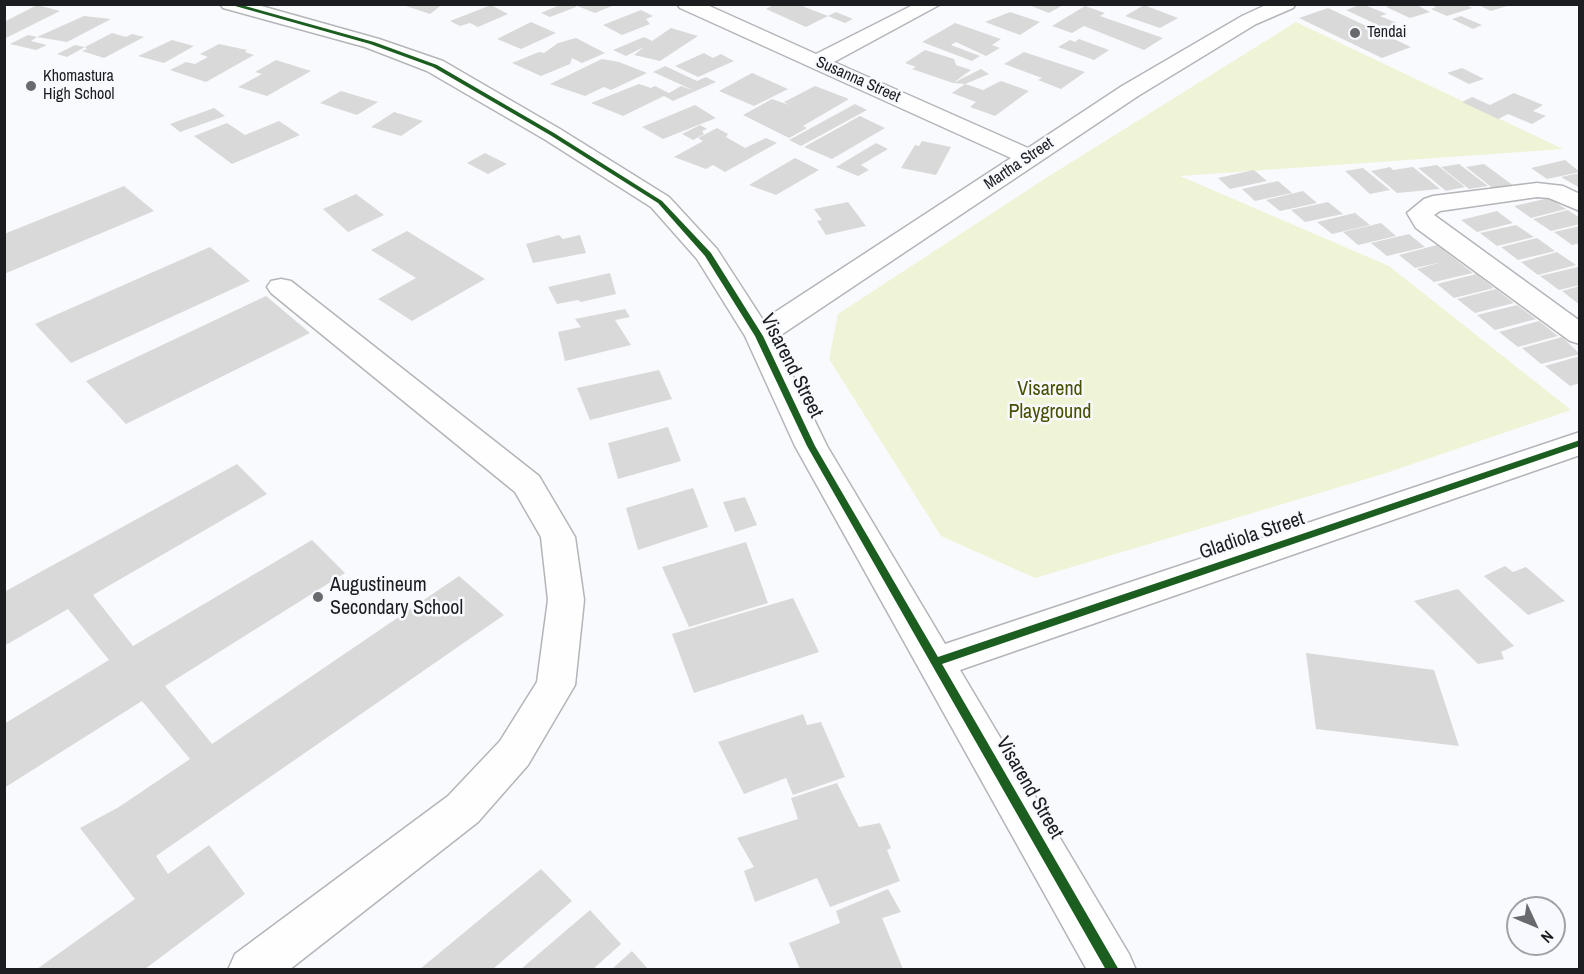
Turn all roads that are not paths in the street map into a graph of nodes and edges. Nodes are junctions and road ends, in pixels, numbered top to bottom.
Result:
1 (230, 4) edge
2 (687, 4) edge
3 (931, 4) edge
4 (1286, 4) edge
5 (817, 62) junction
6 (1028, 157) junction
7 (1580, 204) edge
8 (281, 287) dead end
9 (1580, 335) edge
10 (759, 336) junction
11 (1580, 443) edge
12 (937, 662) junction
13 (251, 969) edge
14 (1113, 969) edge

1 - 10 street, Visarend Street
2 - 5 street, Susanna Street
3 - 5 street
4 - 6 street, Martha Street
5 - 6 street, Susanna Street
6 - 10 street, Martha Street
7 - 9 street
8 - 13 street
10 - 12 street, Visarend Street
11 - 12 street, Gladiola Street
12 - 14 street, Visarend Street

